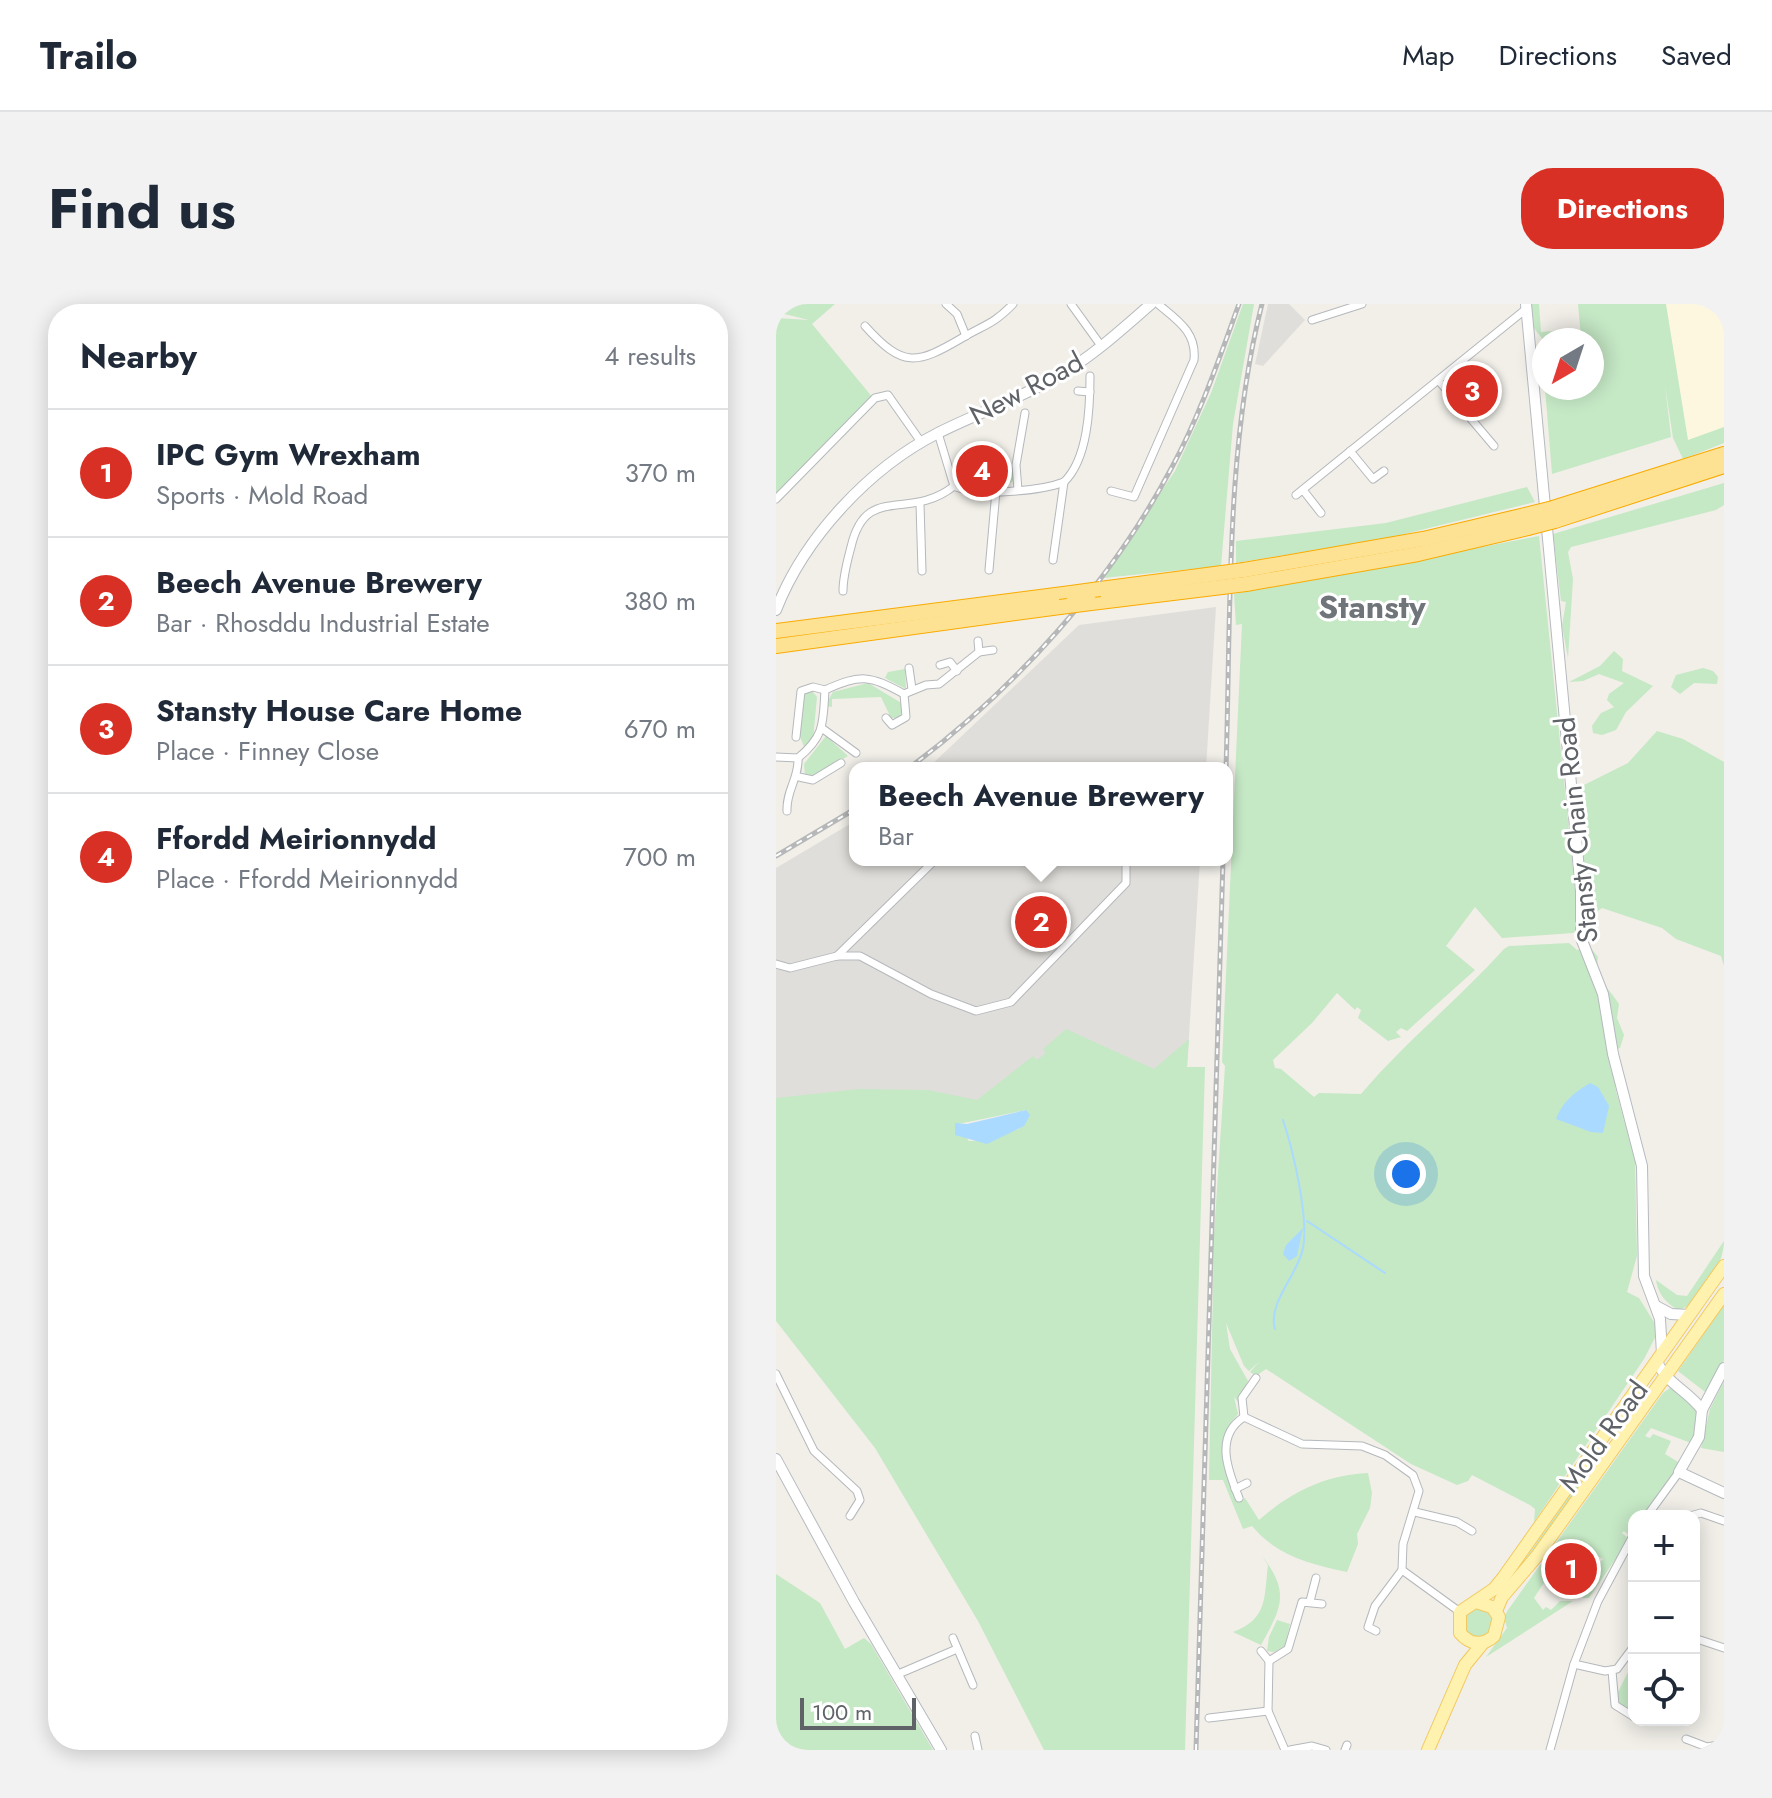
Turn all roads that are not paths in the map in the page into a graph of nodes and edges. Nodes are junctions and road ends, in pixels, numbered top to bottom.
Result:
1 (946, 304) edge
2 (1013, 304) edge
3 (1071, 304) edge
4 (1151, 304) edge
5 (1158, 304) edge
6 (1360, 304) edge
7 (1526, 307) edge
8 (1312, 320) dead end
9 (865, 326) dead end
10 (966, 336) junction
11 (1102, 347) junction
12 (1090, 376) dead end
13 (1439, 381) junction
14 (1078, 391) dead end
15 (1090, 392) junction
16 (1025, 413) dead end
17 (1011, 423) dead end
18 (1023, 424) junction
19 (938, 433) junction
20 (921, 442) junction
21 (1494, 446) dead end
22 (1350, 451) junction
23 (1723, 463) edge
24 (1384, 471) dead end
25 (1064, 482) junction
26 (954, 486) junction
27 (1018, 490) junction
28 (996, 491) junction
29 (1111, 491) dead end
30 (776, 499) edge
31 (920, 504) junction
32 (1321, 513) dead end
33 (1053, 560) dead end
34 (979, 561) dead end
35 (922, 571) dead end
36 (1222, 580) junction
37 (788, 585) junction
38 (776, 587) edge
39 (843, 591) dead end
40 (776, 610) edge
41 (776, 631) edge
42 (978, 641) dead end
43 (776, 646) edge
44 (993, 650) dead end
45 (979, 652) junction
46 (940, 665) dead end
47 (909, 668) dead end
48 (957, 671) junction
49 (912, 689) junction
50 (825, 690) junction
51 (904, 694) junction
52 (889, 724) dead end
53 (823, 729) junction
54 (796, 737) dead end
55 (856, 753) dead end
56 (776, 757) edge
57 (798, 758) junction
58 (841, 763) dead end
59 (799, 777) junction
60 (787, 811) dead end
61 (929, 866) edge
62 (1126, 866) edge
63 (837, 956) junction
64 (776, 964) edge
65 (1724, 1266) edge
66 (1724, 1294) edge
67 (1654, 1305) junction
68 (1689, 1315) junction
69 (1660, 1358) junction
70 (1724, 1368) edge
71 (776, 1374) edge
72 (1665, 1376) junction
73 (1256, 1378) dead end
74 (1702, 1410) junction
75 (1244, 1417) junction
76 (776, 1459) edge
77 (1679, 1472) junction
78 (1247, 1483) dead end
79 (1235, 1489) junction
80 (1724, 1493) edge
81 (1239, 1498) dead end
82 (1651, 1510) edge
83 (1415, 1512) junction
84 (1700, 1513) edge
85 (850, 1516) dead end
86 (1472, 1517) dead end
87 (1724, 1521) edge
88 (1628, 1545) edge
89 (1402, 1570) junction
90 (1316, 1578) dead end
91 (1310, 1601) junction
92 (1476, 1602) junction
93 (1322, 1604) dead end
94 (1496, 1611) junction
95 (1460, 1612) junction
96 (1376, 1631) dead end
97 (953, 1638) dead end
98 (1464, 1638) junction
99 (1700, 1640) edge
100 (1483, 1643) junction
101 (1724, 1648) edge
102 (957, 1649) junction
103 (1261, 1651) dead end
104 (1629, 1654) edge
105 (1269, 1661) junction
106 (1574, 1664) junction
107 (1465, 1665) junction
108 (1612, 1671) junction
109 (896, 1675) junction
110 (973, 1685) dead end
111 (1268, 1711) junction
112 (1628, 1713) edge
113 (1209, 1718) dead end
114 (975, 1736) dead end
115 (1686, 1739) dead end
116 (1724, 1745) edge
117 (941, 1750) edge
118 (978, 1750) edge
119 (1287, 1750) edge
120 (1326, 1750) edge
121 (1428, 1750) edge
122 (1550, 1750) edge

1 - 10 street
2 - 10 street
3 - 11 street
4 - 11 street, New Road
5 - 29 street
6 - 8 street
7 - 13 street
7 - 67 street, Stansty Chain Road
9 - 10 street
11 - 19 street, New Road
12 - 15 street
13 - 21 street
13 - 22 street
14 - 15 street
15 - 25 street
16 - 18 street
17 - 18 street
18 - 27 street
19 - 20 street, New Road
19 - 26 street
20 - 30 street
20 - 37 street, New Road
22 - 24 street
22 - 32 street
23 - 36 highway, bridge
25 - 27 street
25 - 33 street
26 - 28 street
26 - 31 street
27 - 28 street
28 - 34 street
31 - 35 street
31 - 39 street
36 - 41 highway, bridge
36 - 43 highway, bridge
37 - 38 street
37 - 40 street, New Road
42 - 45 street
44 - 45 street
45 - 48 street
46 - 48 street
47 - 49 street
48 - 49 street
49 - 51 street
50 - 51 street
50 - 53 street
50 - 54 street
51 - 52 street
53 - 55 street
53 - 57 street
56 - 57 street
57 - 59 street
58 - 59 street
59 - 60 street
61 - 63 street
62 - 63 street
63 - 64 street
65 - 68 main road, Mold Road
66 - 72 main road, Mold Road
67 - 68 street
67 - 69 street, Stansty Chain Road
68 - 69 main road, Mold Road
69 - 72 street
69 - 92 main road, Mold Road
70 - 74 street
71 - 85 street
72 - 74 street
72 - 94 main road, Mold Road
73 - 75 street
74 - 77 street
75 - 79 street
75 - 83 street
76 - 109 street
77 - 80 street
77 - 82 street
78 - 79 street
79 - 81 street
83 - 86 street
83 - 89 street
84 - 87 street
88 - 106 street
89 - 95 street
89 - 96 street
90 - 91 street
91 - 93 street
91 - 105 street
92 - 94 main road
92 - 95 main road
94 - 100 main road
95 - 98 main road
97 - 102 street
98 - 100 main road
98 - 107 main road
99 - 101 street
100 - 107 main road
102 - 109 street
102 - 110 street
103 - 105 street
104 - 108 street
105 - 111 street
106 - 108 street
106 - 122 street
107 - 121 main road
108 - 112 street
109 - 117 street
111 - 113 street
111 - 119 street
114 - 118 street
115 - 116 street
119 - 120 street

